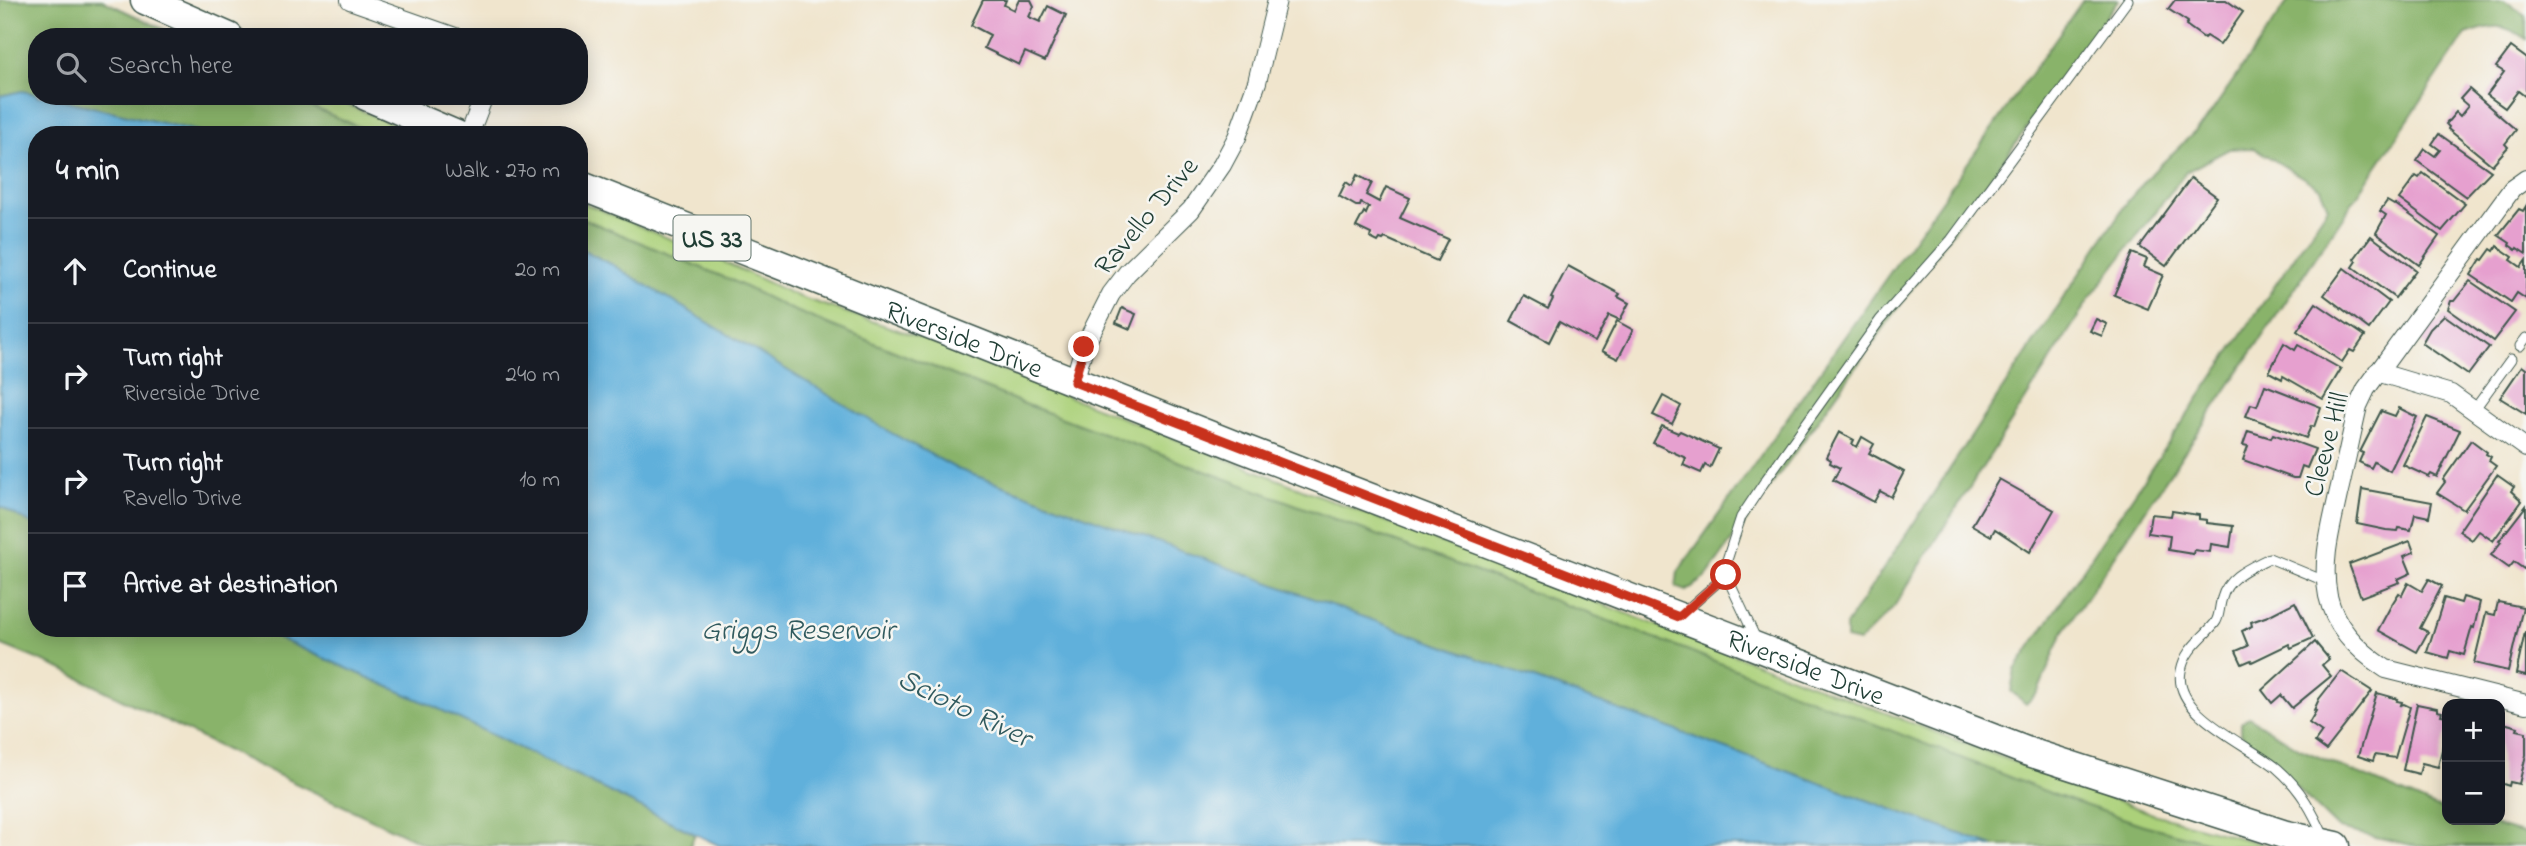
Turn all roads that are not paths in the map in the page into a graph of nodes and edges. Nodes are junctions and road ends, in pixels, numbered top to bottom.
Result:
1 (145, 0) edge
2 (350, 0) edge
3 (1277, 0) edge
4 (2128, 0) edge
5 (209, 28) edge
6 (429, 28) edge
7 (387, 105) edge
8 (481, 105) edge
9 (436, 126) edge
10 (472, 126) edge
11 (2526, 179) edge
12 (588, 189) edge
13 (2511, 359) dead end
14 (2377, 372) junction
15 (1074, 382) junction
16 (2474, 410) junction
17 (2526, 448) edge
18 (1726, 575) junction
19 (2328, 582) junction
20 (1679, 617) junction
21 (1760, 648) junction
22 (2526, 704) edge
23 (2332, 845) edge

1 - 5 main road
2 - 6 street
3 - 15 street, Ravello Drive
4 - 18 lane
7 - 9 main road
8 - 10 street
11 - 14 street, Cleeve Hill
12 - 15 main road, Riverside Drive / US 33
13 - 16 lane
14 - 16 street
14 - 19 street, Cleeve Hill
15 - 20 main road, Riverside Drive / US 33
16 - 17 street
18 - 20 lane
18 - 21 lane
19 - 22 street, Cleeve Hill
19 - 23 lane
20 - 21 main road, Riverside Drive / US 33
21 - 23 main road, Riverside Drive / US 33

